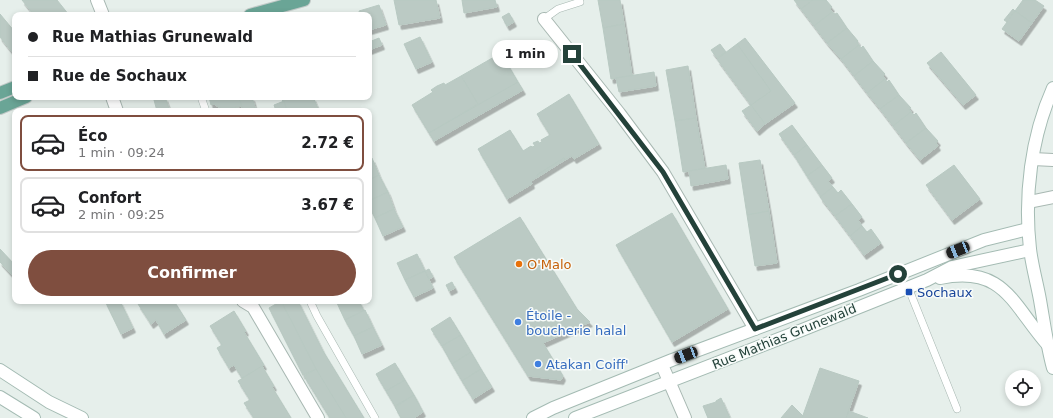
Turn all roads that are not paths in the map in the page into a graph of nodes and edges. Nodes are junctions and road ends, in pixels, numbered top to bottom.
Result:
1 (97, 0) edge
2 (304, 0) edge
3 (580, 2) dead end
4 (102, 12) edge
5 (261, 12) edge
6 (544, 19) joint
7 (12, 88) edge
8 (1053, 88) edge
9 (0, 93) edge
10 (19, 100) edge
11 (0, 108) edge
12 (1033, 160) junction
13 (1053, 160) edge
14 (1053, 197) edge
15 (1029, 202) junction
16 (1028, 229) junction
17 (1030, 250) junction
18 (927, 280) junction
19 (908, 287) junction
20 (248, 304) edge
21 (311, 304) edge
22 (755, 329) junction
23 (1047, 344) junction
24 (662, 365) junction
25 (1053, 368) edge
26 (0, 370) edge
27 (669, 382) junction
28 (0, 396) edge
29 (957, 409) dead end
30 (34, 418) edge
31 (82, 418) edge
32 (318, 418) edge
33 (375, 418) edge
34 (533, 418) edge
35 (575, 418) edge
36 (685, 418) edge

1 - 4 street
2 - 5 main road
3 - 6 lane
6 - 22 street
7 - 9 main road
8 - 12 street
10 - 11 main road
12 - 13 street
12 - 15 street
14 - 15 street
15 - 16 street
16 - 17 street
16 - 22 street, Rue Mathias Grunewald
17 - 18 street, Rue Mathias Grunewald
17 - 23 street
18 - 19 street, Rue Mathias Grunewald
18 - 23 street, Rue Mathias Grunewald
19 - 27 street, Rue Mathias Grunewald
19 - 29 lane
20 - 32 street
21 - 33 lane
22 - 24 street, Rue Mathias Grunewald
23 - 25 street
24 - 27 street
24 - 34 street, Rue Mathias Grunewald
26 - 31 street
27 - 35 street, Rue Mathias Grunewald
27 - 36 street
28 - 30 street

